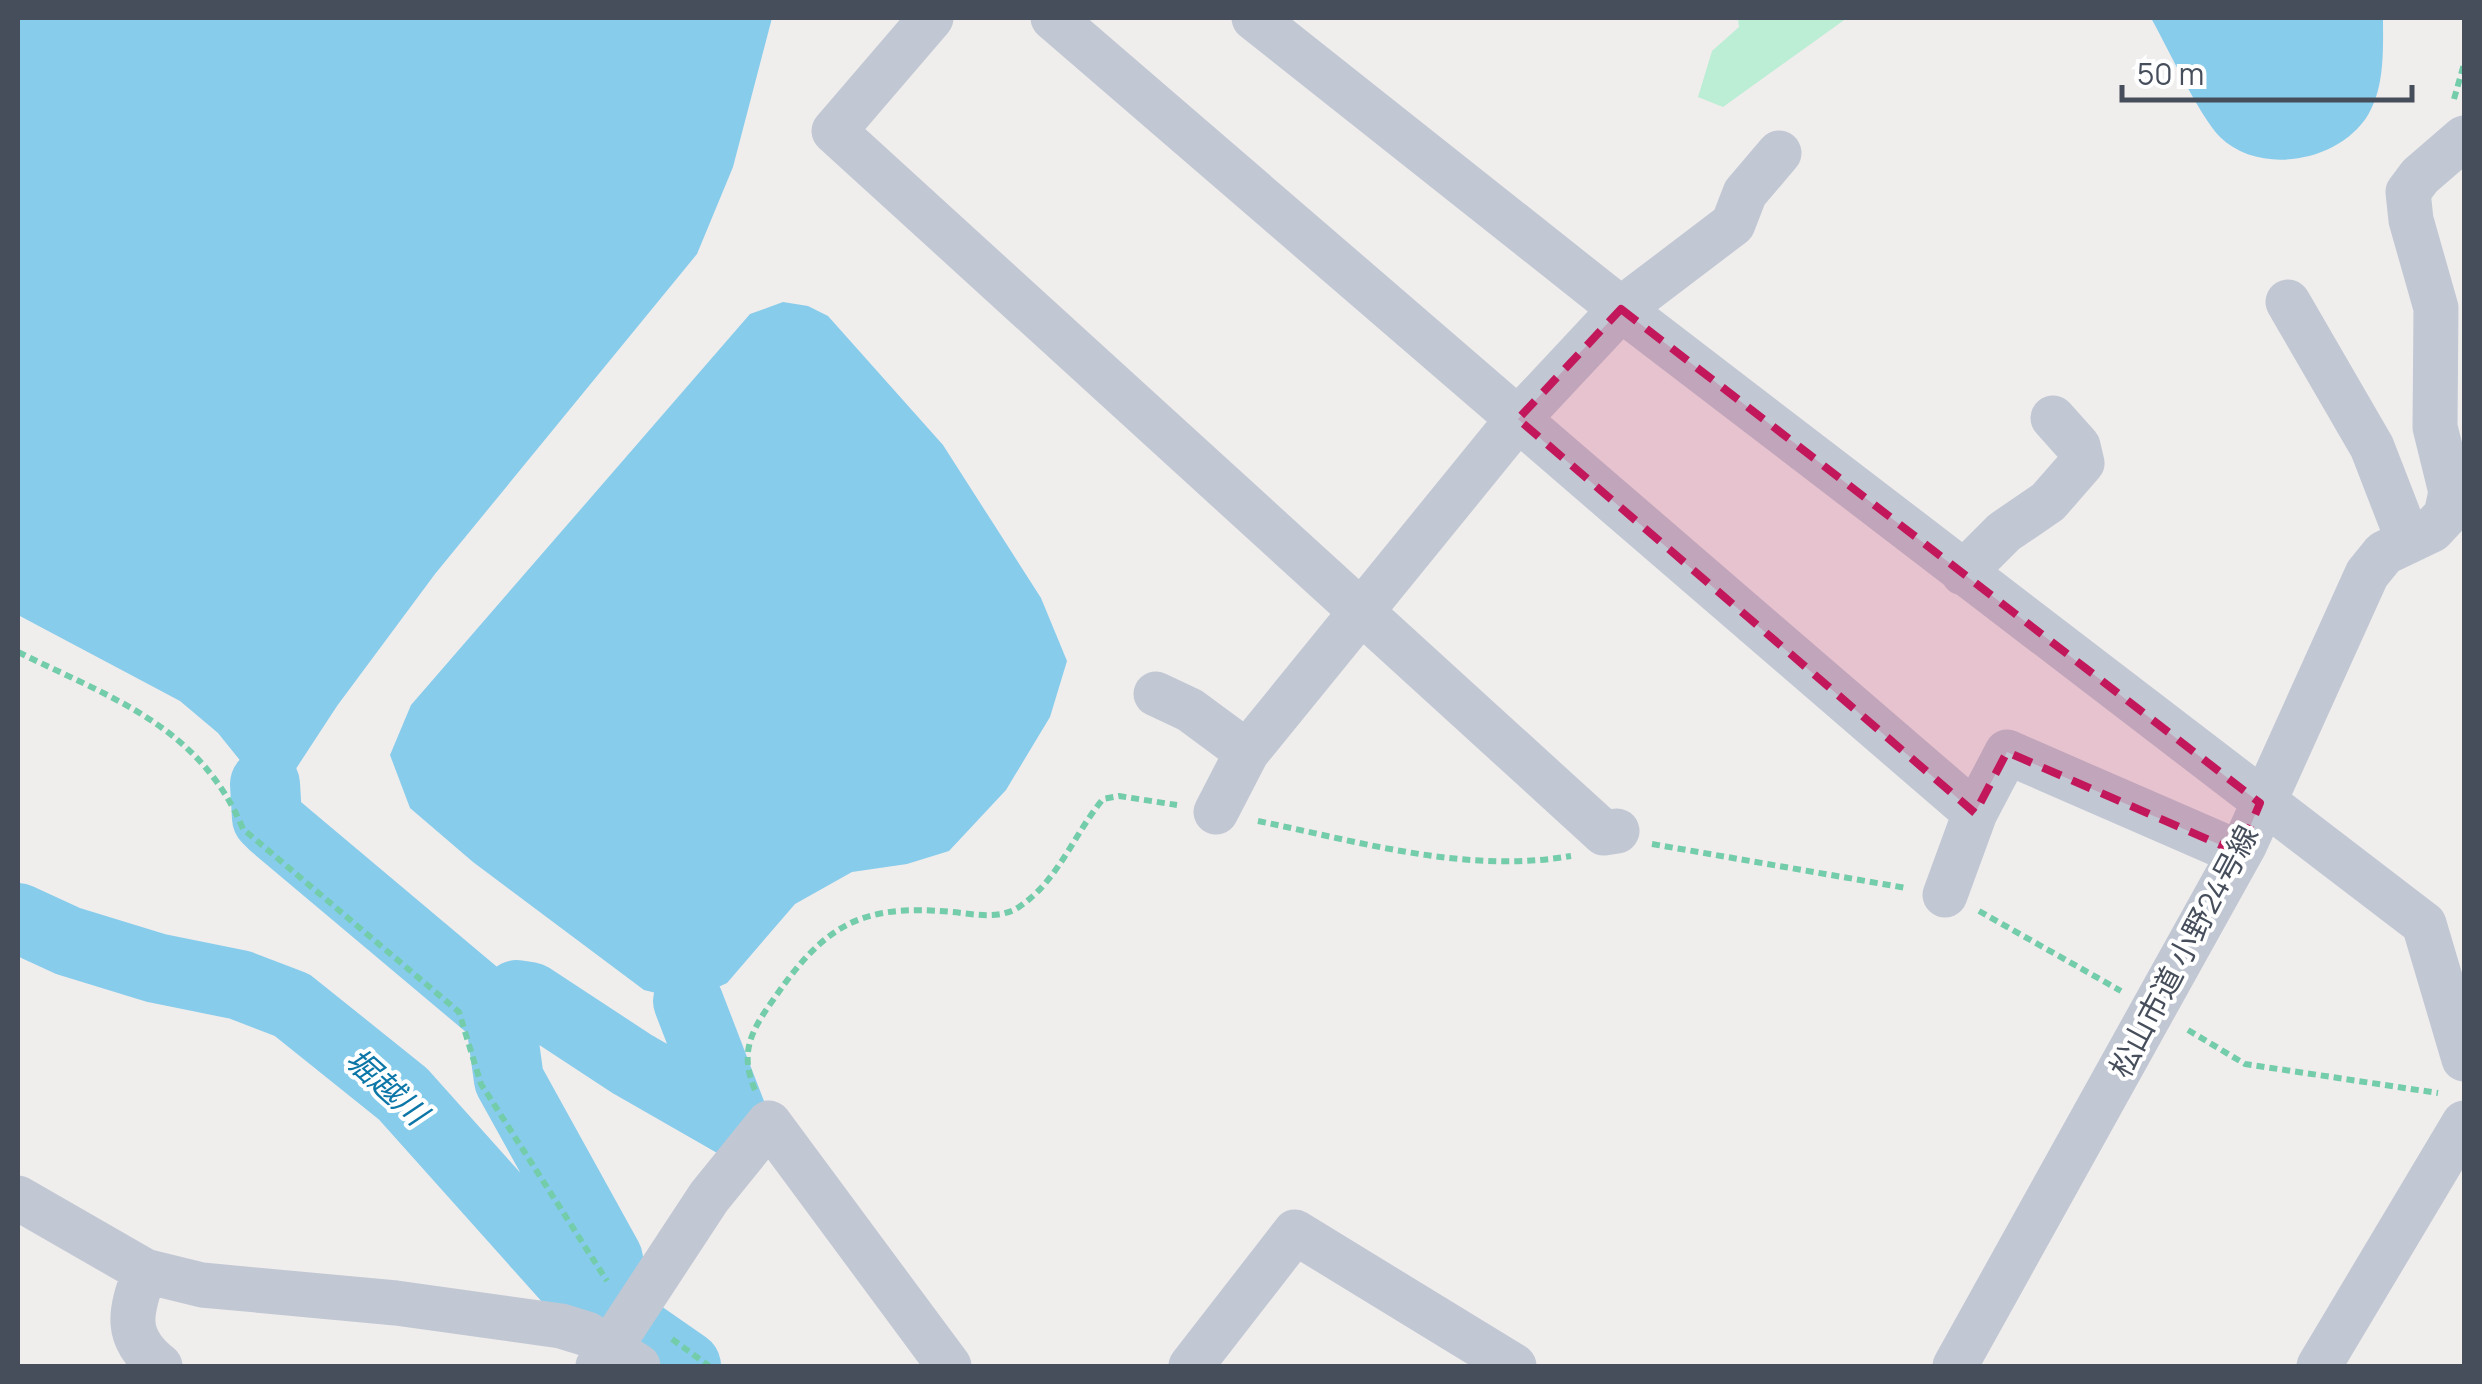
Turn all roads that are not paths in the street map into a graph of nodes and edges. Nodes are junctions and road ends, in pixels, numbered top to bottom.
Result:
1 (931, 18) edge
2 (1053, 18) edge
3 (1254, 18) edge
4 (2464, 138) edge
5 (1778, 154) dead end
6 (2288, 302) dead end
7 (1621, 309) junction
8 (2053, 418) dead end
9 (1518, 419) junction
10 (2408, 540) junction
11 (1963, 573) junction
12 (1358, 612) junction
13 (1156, 694) dead end
14 (1247, 752) junction
15 (2260, 802) junction
16 (1216, 812) road end
17 (1975, 814) junction
18 (1615, 842) road end
19 (2239, 853) junction
20 (1946, 895) road end
21 (2460, 1090) edge
22 (18, 1198) edge
23 (144, 1271) junction
24 (622, 1341) edge
25 (160, 1366) edge
26 (949, 1366) edge
27 (1191, 1366) edge
28 (1514, 1366) edge
29 (1955, 1366) edge
30 (2319, 1366) edge

1 - 12 street
2 - 9 street
3 - 7 street
4 - 10 street, 松山市道 小野24号線
5 - 7 street
6 - 10 street
7 - 9 street
7 - 11 street
8 - 11 street
9 - 12 street
9 - 17 street
10 - 15 street, 松山市道 小野24号線
11 - 15 street
12 - 14 street
12 - 18 street
13 - 14 street
14 - 16 street
15 - 19 street, 松山市道 小野24号線
15 - 21 street
17 - 19 street
17 - 20 street
19 - 29 street, 松山市道 小野24号線
21 - 30 street
22 - 23 street
23 - 24 street
23 - 25 street
24 - 26 street
27 - 28 street

